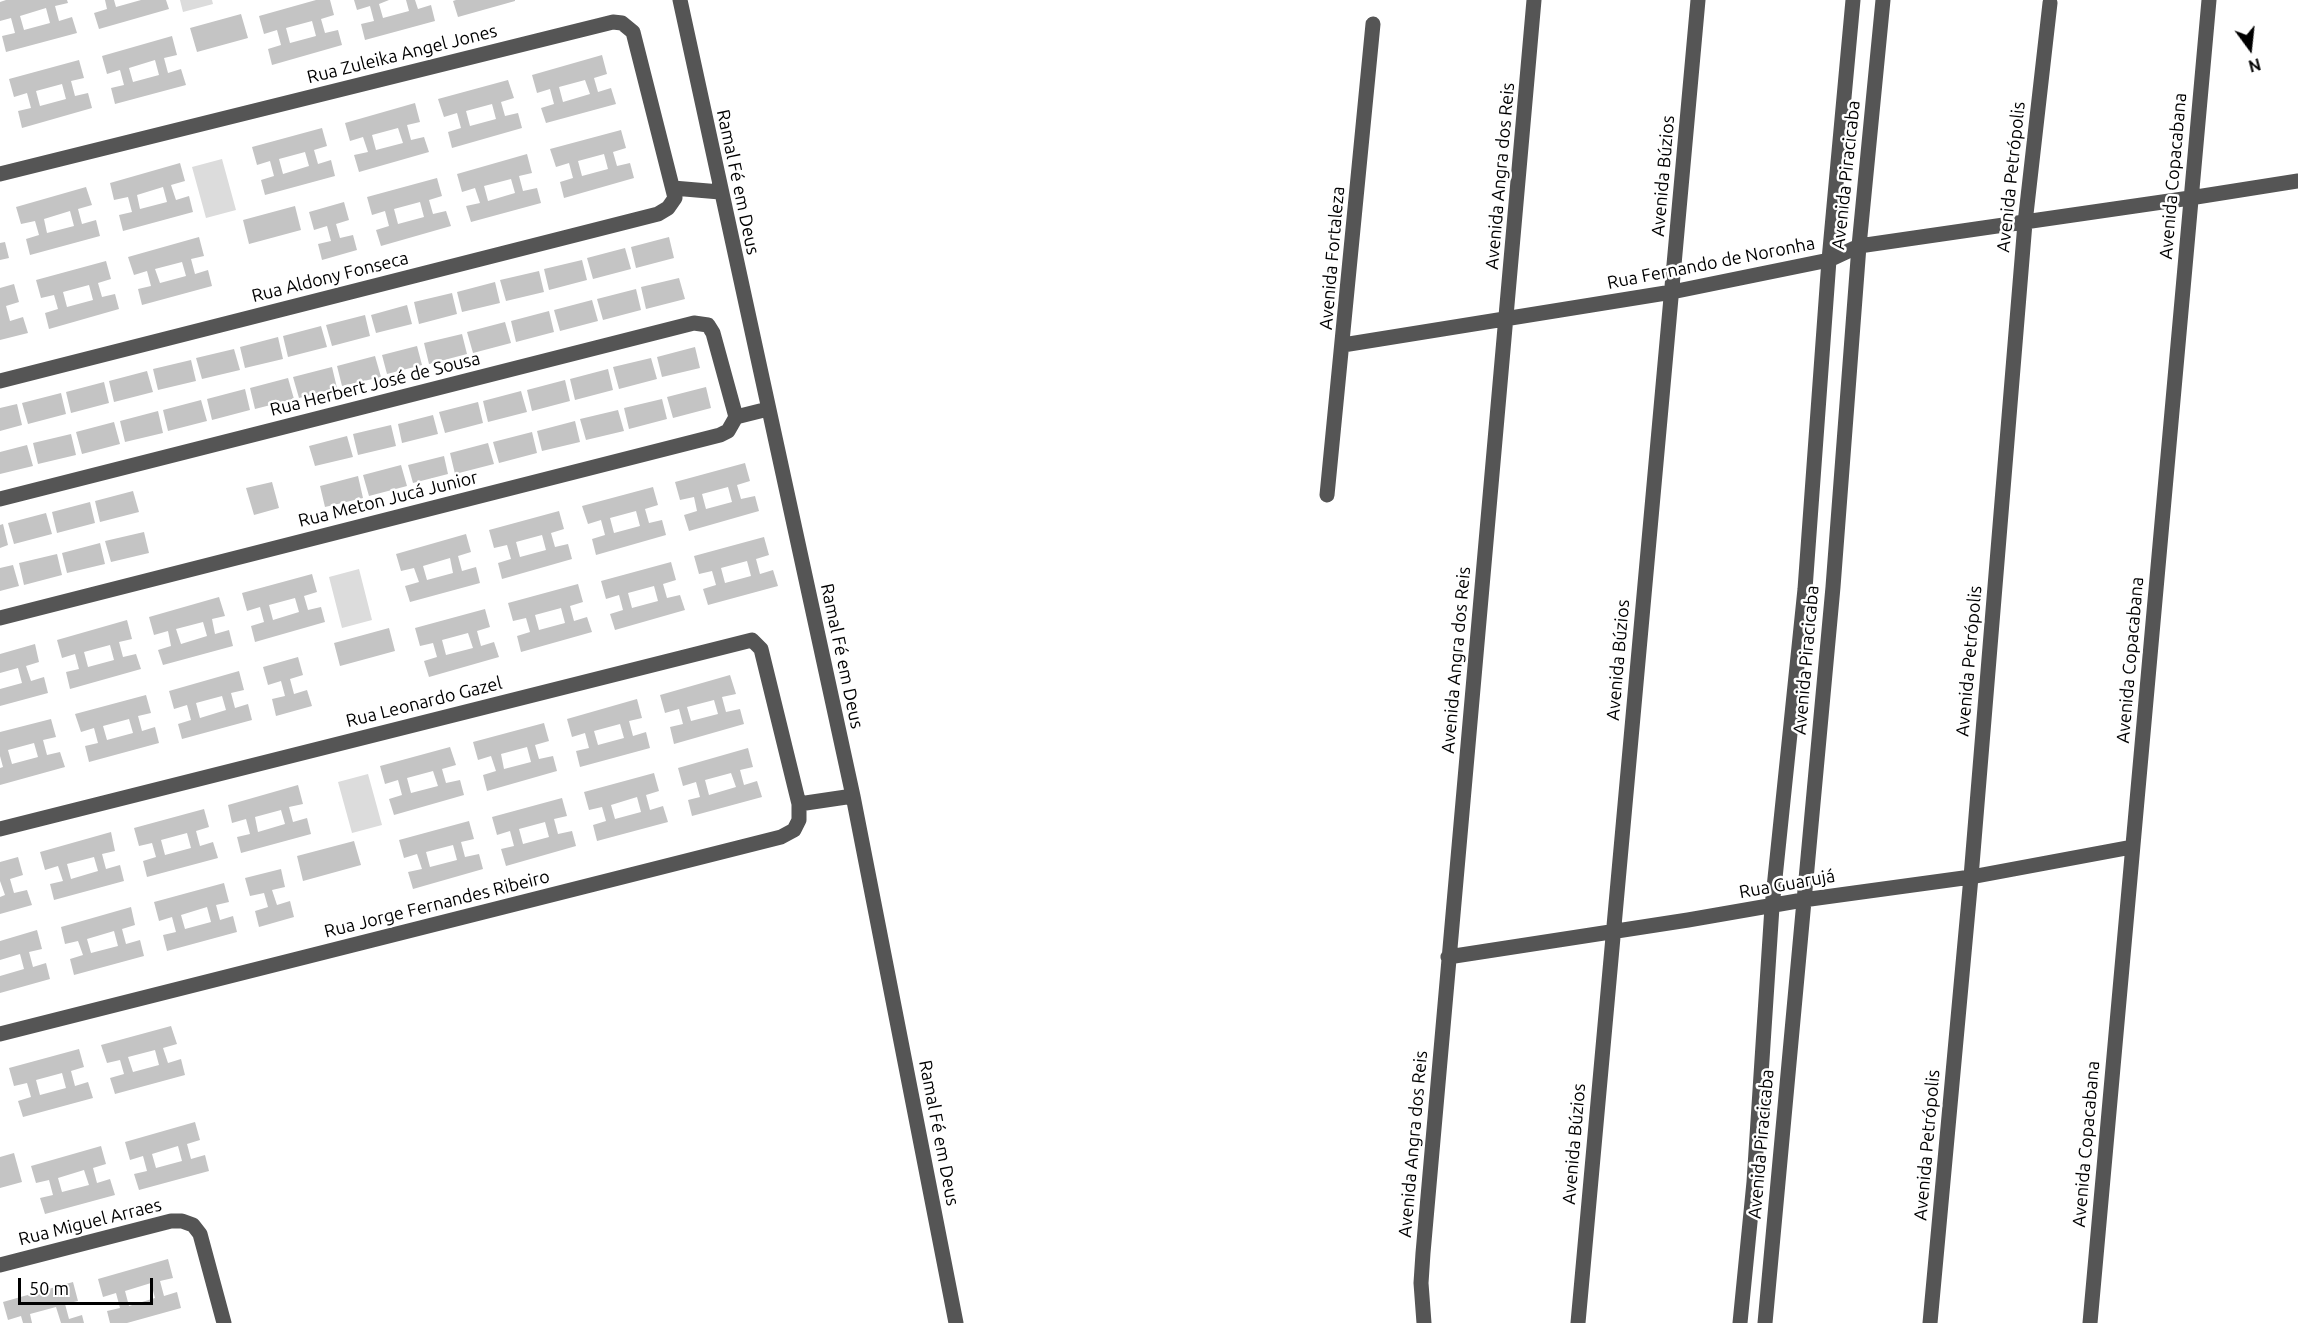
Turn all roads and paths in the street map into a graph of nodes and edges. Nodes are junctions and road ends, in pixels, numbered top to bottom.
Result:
1 (680, 0) edge
2 (1534, 0) edge
3 (1698, 0) edge
4 (1853, 0) edge
5 (1883, 0) edge
6 (2209, 0) edge
7 (2050, 3) dead end
8 (1373, 24) dead end
9 (0, 174) edge
10 (2298, 181) edge
11 (673, 188) junction
12 (720, 192) junction
13 (2190, 198) junction
14 (668, 208) joint
15 (2025, 223) junction
16 (1859, 246) junction
17 (1829, 260) junction
18 (1672, 292) junction
19 (1507, 318) junction
20 (1343, 345) junction
21 (0, 381) edge
22 (768, 410) junction
23 (736, 417) junction
24 (1327, 495) dead end
25 (0, 499) edge
26 (0, 618) edge
27 (784, 742) joint
28 (853, 796) junction
29 (799, 804) junction
30 (0, 829) edge
31 (2132, 847) junction
32 (1971, 877) junction
33 (1803, 900) junction
34 (1772, 907) junction
35 (1613, 930) junction
36 (1448, 957) junction
37 (0, 1034) edge
38 (0, 1265) edge
39 (224, 1323) edge
40 (956, 1323) edge
41 (1425, 1323) edge
42 (1578, 1323) edge
43 (1740, 1323) edge
44 (1765, 1323) edge
45 (1930, 1323) edge
46 (2090, 1323) edge

1 - 12 street, Ramal Fé em Deus
2 - 19 street, Avenida Angra dos Reis
3 - 18 street, Avenida Búzios
4 - 17 street, Avenida Piracicaba
5 - 16 street, Avenida Piracicaba
6 - 13 street, Avenida Copacabana
7 - 15 street, Avenida Petrópolis
8 - 20 street, Avenida Fortaleza
9 - 11 street, Rua Zuleika Angel Jones
10 - 13 street, Rua Fernando de Noronha
11 - 12 street
11 - 14 street, Rua Zuleika Angel Jones
12 - 22 street, Ramal Fé em Deus
13 - 15 street, Rua Fernando de Noronha
13 - 31 street, Avenida Copacabana
14 - 21 street, Rua Aldony Fonseca
15 - 16 street, Rua Fernando de Noronha
15 - 32 street, Avenida Petrópolis
16 - 17 street, Rua Fernando de Noronha
16 - 33 street, Avenida Piracicaba
17 - 18 street, Rua Fernando de Noronha
17 - 34 street, Avenida Piracicaba
18 - 19 street, Rua Fernando de Noronha
18 - 35 street, Avenida Búzios
19 - 20 street, Rua Fernando de Noronha
19 - 36 street, Avenida Angra dos Reis
20 - 24 street, Avenida Fortaleza
22 - 23 street
22 - 28 street, Ramal Fé em Deus
23 - 25 street, Rua Herbert José de Sousa
23 - 26 street, Rua Meton Jucá Junior
27 - 29 street, Rua Jorge Fernandes Ribeiro
27 - 30 street, Rua Leonardo Gazel
28 - 29 street
28 - 40 street, Ramal Fé em Deus
29 - 37 street, Rua Jorge Fernandes Ribeiro
31 - 32 street, Rua Guarujá
31 - 46 street, Avenida Copacabana
32 - 33 street, Rua Guarujá
32 - 45 street, Avenida Petrópolis
33 - 34 street, Rua Guarujá
33 - 44 street, Avenida Piracicaba
34 - 35 street, Rua Guarujá
34 - 43 street, Avenida Piracicaba
35 - 36 street, Rua Guarujá
35 - 42 street, Avenida Búzios
36 - 41 street, Avenida Angra dos Reis
38 - 39 street, Rua Miguel Arraes

